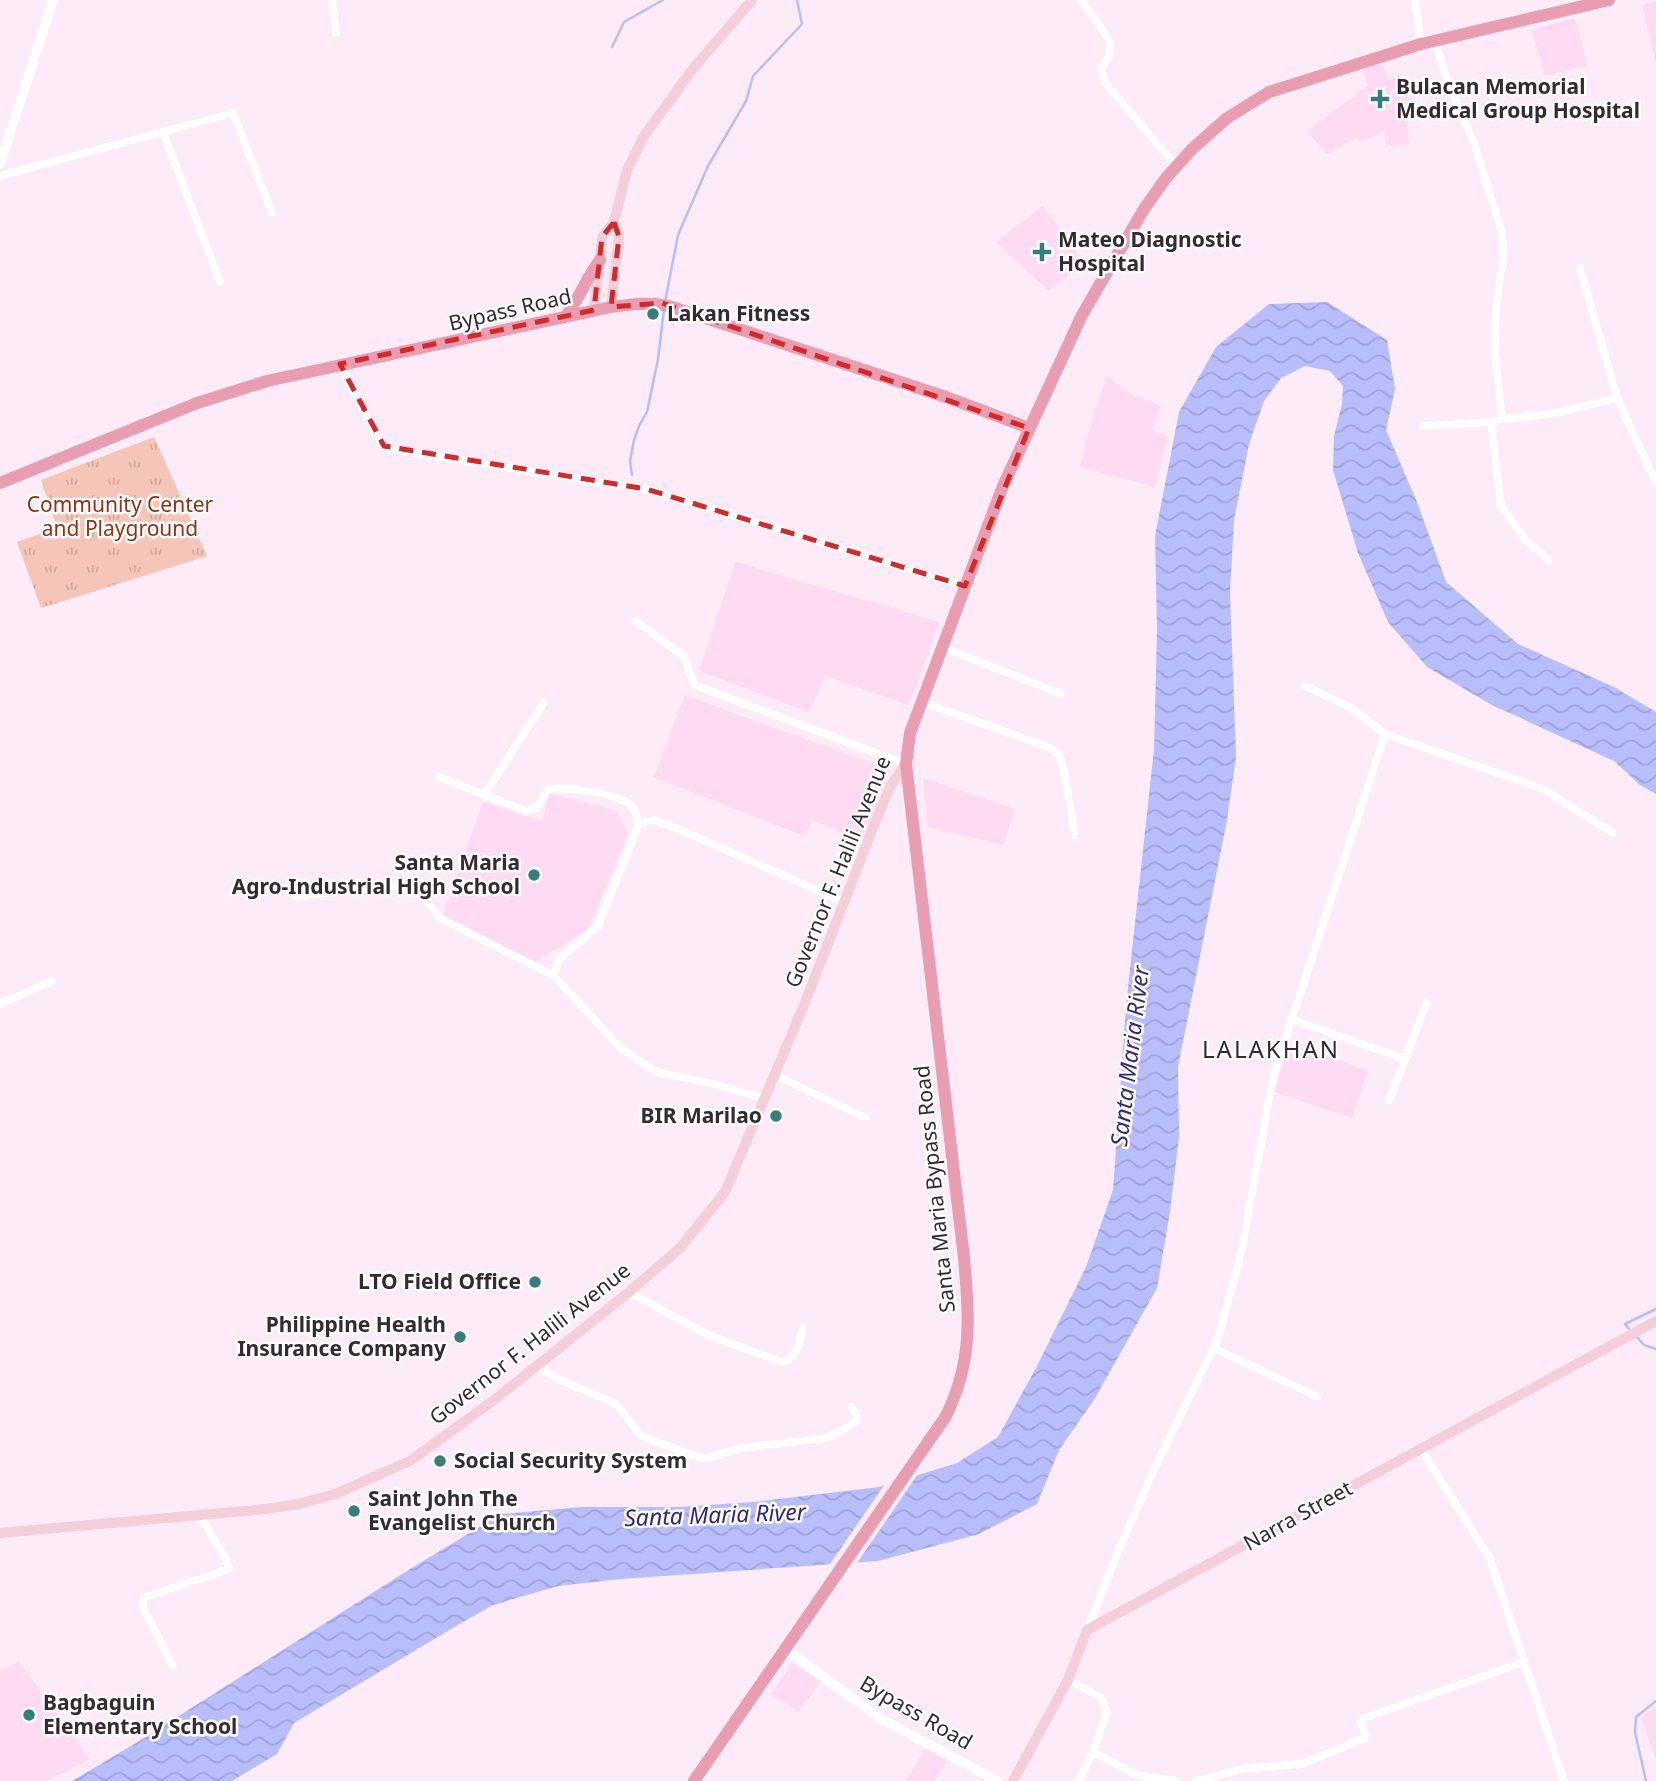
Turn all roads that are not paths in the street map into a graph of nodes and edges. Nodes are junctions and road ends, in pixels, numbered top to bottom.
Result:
1 (52, 0) edge
2 (332, 0) edge
3 (752, 0) edge
4 (1081, 0) edge
5 (1415, 0) edge
6 (1609, 0) edge
7 (336, 33) dead end
8 (1434, 40) junction
9 (1421, 44) junction
10 (163, 132) junction
11 (0, 164) edge
12 (1176, 166) junction
13 (0, 176) edge
14 (272, 213) dead end
15 (614, 222) junction
16 (600, 260) junction
17 (1580, 268) dead end
18 (220, 282) dead end
19 (611, 307) junction
20 (594, 310) junction
21 (565, 317) junction
22 (340, 364) junction
23 (1617, 398) junction
24 (1502, 419) junction
25 (1491, 422) junction
26 (1423, 426) dead end
27 (1029, 428) junction
28 (0, 483) edge
29 (1656, 483) edge
30 (1549, 560) dead end
31 (965, 586) junction
32 (635, 621) dead end
33 (942, 647) junction
34 (1305, 686) dead end
35 (1061, 694) dead end
36 (544, 702) dead end
37 (922, 702) junction
38 (1385, 734) junction
39 (906, 764) junction
40 (439, 777) dead end
41 (484, 795) junction
42 (639, 824) junction
43 (1613, 833) dead end
44 (1075, 835) dead end
45 (296, 897) dead end
46 (844, 902) junction
47 (554, 976) junction
48 (53, 981) dead end
49 (1427, 1002) dead end
50 (0, 1004) edge
51 (1291, 1019) junction
52 (1405, 1059) junction
53 (775, 1075) junction
54 (765, 1099) junction
55 (1389, 1101) dead end
56 (866, 1118) dead end
57 (629, 1292) junction
58 (1656, 1321) edge
59 (803, 1328) dead end
60 (1213, 1348) junction
61 (536, 1366) junction
62 (1318, 1397) dead end
63 (851, 1407) dead end
64 (1421, 1448) junction
65 (199, 1515) junction
66 (0, 1533) edge
67 (1087, 1630) junction
68 (784, 1648) junction
69 (1524, 1662) junction
70 (173, 1666) dead end
71 (1068, 1680) junction
72 (1093, 1752) junction
73 (1136, 1778) edge
74 (694, 1781) edge
75 (997, 1781) edge
76 (1013, 1781) edge
77 (1079, 1781) edge
78 (1176, 1781) edge
79 (1196, 1781) edge
80 (1564, 1781) edge

1 - 11 street
2 - 7 street
3 - 15 main road
4 - 12 street
5 - 9 street
6 - 8 main road, Governor F. Halili Avenue
8 - 9 main road, Governor F. Halili Avenue
8 - 24 street
9 - 12 main road, Governor F. Halili Avenue
10 - 13 street
10 - 14 street
10 - 18 street
12 - 27 main road, Governor F. Halili Avenue
15 - 16 main road
15 - 19 main road
16 - 20 main road
16 - 21 main road
17 - 23 street
19 - 20 main road, Bypass Road
19 - 27 main road, Bypass Road
20 - 21 main road, Bypass Road
21 - 22 main road, Bypass Road
22 - 28 main road, Bypass Road
22 - 31 street
23 - 24 street
23 - 29 street
24 - 25 street
25 - 26 street
25 - 30 street
27 - 31 main road, Governor F. Halili Avenue
31 - 33 main road, Governor F. Halili Avenue
32 - 39 street
33 - 35 street
33 - 37 main road, Governor F. Halili Avenue
34 - 38 street
36 - 41 street
37 - 39 main road, Governor F. Halili Avenue
37 - 44 street
38 - 43 street
38 - 51 street
39 - 46 main road, Governor F. Halili Avenue
39 - 68 main road, Santa Maria Bypass Road
40 - 41 street
41 - 42 street
42 - 46 street
42 - 47 street
45 - 47 street
46 - 53 main road, Governor F. Halili Avenue
47 - 54 street
48 - 50 street
49 - 52 street
51 - 52 street
51 - 60 street
52 - 55 street
53 - 54 main road, Governor F. Halili Avenue
53 - 56 street
54 - 57 main road, Governor F. Halili Avenue
57 - 59 street
57 - 61 main road, Governor F. Halili Avenue
58 - 64 main road, Narra Street
60 - 62 street
60 - 67 street
61 - 63 street
61 - 65 main road, Governor F. Halili Avenue
64 - 67 main road, Narra Street
64 - 69 street
65 - 66 main road, Governor F. Halili Avenue
65 - 70 street
67 - 71 main road
68 - 74 main road, Santa Maria Bypass Road
68 - 75 street, Bypass Road
69 - 79 street
69 - 80 street
71 - 72 street
71 - 76 main road
72 - 73 street
72 - 77 street
73 - 78 street

